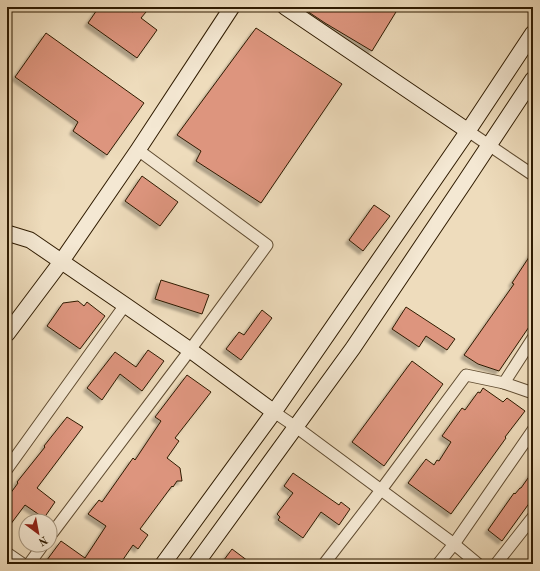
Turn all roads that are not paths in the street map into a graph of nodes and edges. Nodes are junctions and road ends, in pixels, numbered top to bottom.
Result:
1 (232, 7) edge
2 (285, 7) edge
3 (533, 33) edge
4 (533, 78) edge
5 (468, 131) junction
6 (489, 146) junction
7 (138, 150) junction
8 (533, 175) edge
9 (7, 233) edge
10 (61, 262) junction
11 (125, 305) junction
12 (7, 334) edge
13 (533, 338) edge
14 (190, 350) junction
15 (504, 383) junction
16 (533, 393) edge
17 (274, 412) junction
18 (296, 426) junction
19 (533, 430) edge
20 (7, 469) edge
21 (381, 490) junction
22 (533, 516) edge
23 (58, 525) edge
24 (454, 544) junction
25 (7, 553) edge
26 (37, 553) edge
27 (24, 564) edge
28 (29, 564) edge
29 (164, 564) edge
30 (196, 564) edge
31 (324, 564) edge
32 (438, 564) edge
33 (478, 564) edge
34 (496, 564) edge

1 - 7 street
2 - 5 street
3 - 5 street
4 - 6 street
5 - 6 street
5 - 17 street
6 - 8 street
6 - 18 street
7 - 10 street
7 - 14 street
9 - 10 street
10 - 11 street
10 - 12 street
11 - 14 street
11 - 20 street
13 - 15 street
14 - 17 street
14 - 23 street
15 - 16 street
15 - 21 street
17 - 18 street
17 - 29 street
18 - 21 street
18 - 30 street
19 - 24 street
21 - 24 street
21 - 31 street
22 - 34 street
24 - 32 street
24 - 33 street
25 - 27 street
26 - 28 street

